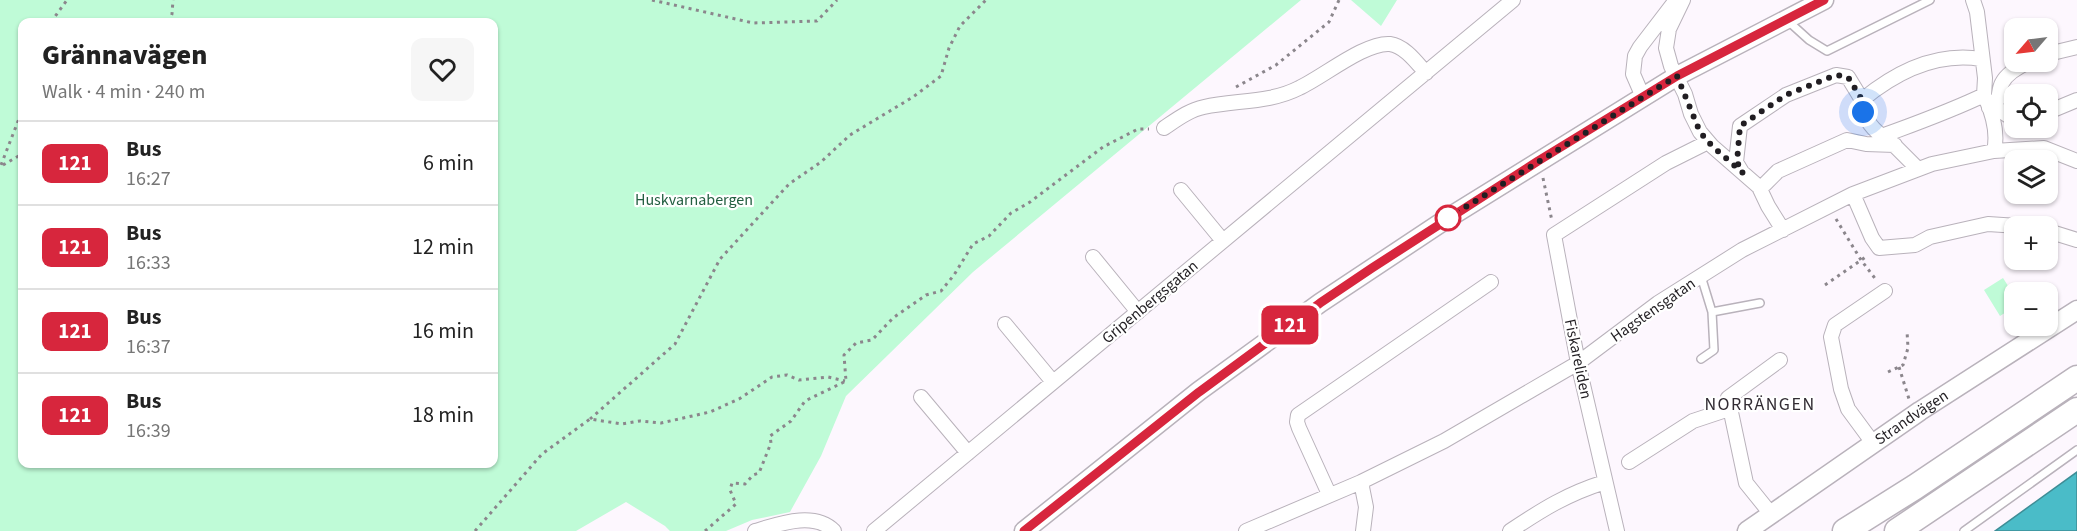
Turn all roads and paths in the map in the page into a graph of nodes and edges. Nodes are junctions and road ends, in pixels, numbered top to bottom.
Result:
1 (67, 0) edge
2 (173, 0) edge
3 (652, 0) edge
4 (837, 0) edge
5 (986, 0) edge
6 (1339, 0) edge
7 (1513, 0) edge
8 (1676, 0) edge
9 (1683, 0) edge
10 (1824, 0) edge
11 (1930, 0) edge
12 (1973, 0) edge
13 (54, 18) edge
14 (170, 18) edge
15 (1786, 20) junction
16 (2077, 47) edge
17 (2058, 52) edge
18 (1981, 59) junction
19 (2013, 72) edge
20 (1426, 73) junction
21 (1677, 76) junction
22 (1234, 88) dead end
23 (1643, 97) junction
24 (1862, 100) junction
25 (2077, 100) edge
26 (1989, 103) junction
27 (2058, 108) edge
28 (2004, 113) edge
29 (18, 121) edge
30 (1164, 128) joint
31 (1882, 136) junction
32 (1708, 142) junction
33 (1895, 145) junction
34 (1994, 151) junction
35 (18, 156) edge
36 (1538, 161) junction
37 (2077, 161) edge
38 (1, 166) edge
39 (1918, 169) junction
40 (1743, 173) junction
41 (1759, 187) junction
42 (1181, 190) dead end
43 (1853, 194) junction
44 (1828, 208) junction
45 (2004, 225) edge
46 (1783, 230) junction
47 (2058, 234) edge
48 (1554, 235) junction
49 (2077, 240) edge
50 (1223, 241) junction
51 (1879, 248) junction
52 (1093, 257) dead end
53 (1861, 260) junction
54 (1701, 276) junction
55 (1491, 282) dead end
56 (1825, 285) dead end
57 (1885, 291) joint
58 (1760, 303) dead end
59 (2077, 310) edge
60 (1138, 312) junction
61 (1712, 312) junction
62 (1005, 324) dead end
63 (1906, 331) dead end
64 (1701, 359) dead end
65 (1780, 360) dead end
66 (1578, 363) junction
67 (1899, 367) junction
68 (1888, 372) dead end
69 (2077, 378) edge
70 (846, 381) junction
71 (1053, 382) junction
72 (921, 397) dead end
73 (1729, 410) junction
74 (2077, 410) edge
75 (1920, 411) junction
76 (590, 419) junction
77 (1873, 443) junction
78 (2077, 450) edge
79 (968, 453) junction
80 (1629, 462) dead end
81 (1360, 482) junction
82 (1605, 482) junction
83 (1329, 494) junction
84 (1771, 514) junction
85 (476, 531) edge
86 (705, 531) edge
87 (755, 531) edge
88 (834, 531) edge
89 (874, 531) edge
90 (1024, 531) edge
91 (1246, 531) edge
92 (1364, 531) edge
93 (1510, 531) edge
94 (1617, 531) edge
95 (1747, 531) edge
96 (1845, 531) edge
97 (1898, 531) edge
98 (1964, 531) edge

1 - 13 path
2 - 14 path
3 - 4 path
5 - 76 path
6 - 22 path
7 - 20 street, Gripenbergsgatan
8 - 23 street
9 - 21 street
10 - 15 main road
11 - 15 lane
12 - 18 street
15 - 21 main road
16 - 17 street
18 - 24 street
18 - 26 street
19 - 26 street
20 - 30 street
20 - 50 street, Gripenbergsgatan
21 - 23 main road
21 - 32 street
23 - 36 main road
24 - 31 street
24 - 40 street
25 - 27 street
26 - 28 street
26 - 31 street
26 - 34 street
29 - 38 path
30 - 70 path
31 - 33 street
32 - 40 street
32 - 48 street
33 - 39 street
33 - 41 street
34 - 37 street, Hagstensgatan
34 - 39 street, Hagstensgatan
35 - 38 path
36 - 48 path
36 - 90 main road
39 - 43 street, Hagstensgatan
40 - 41 street
41 - 46 street
42 - 50 street
43 - 44 street, Hagstensgatan
43 - 51 street
44 - 46 street, Hagstensgatan
44 - 53 path
45 - 51 street
46 - 54 street, Hagstensgatan
47 - 49 street
48 - 66 street, Fiskareliden
50 - 60 street, Gripenbergsgatan
51 - 53 path
52 - 60 street
53 - 56 path
53 - 57 path
54 - 61 lane
54 - 66 street, Hagstensgatan
55 - 83 street
57 - 77 street
58 - 61 lane
59 - 75 main road, Strandvägen
60 - 71 street, Gripenbergsgatan
61 - 64 lane
62 - 71 street
63 - 67 path
65 - 73 street
66 - 81 street, Hagstensgatan
66 - 82 street, Fiskareliden
67 - 68 path
67 - 75 path
69 - 96 highway
70 - 76 path
70 - 86 path
71 - 79 street, Gripenbergsgatan
72 - 79 street
73 - 80 street
73 - 84 street
74 - 97 highway
75 - 77 main road, Strandvägen
76 - 85 path
77 - 84 main road, Strandvägen
78 - 98 lane
79 - 89 street, Gripenbergsgatan
81 - 83 street, Hagstensgatan
81 - 92 street
82 - 93 street
82 - 94 street, Fiskareliden
83 - 91 street, Hagstensgatan
84 - 95 main road, Strandvägen
87 - 88 street

